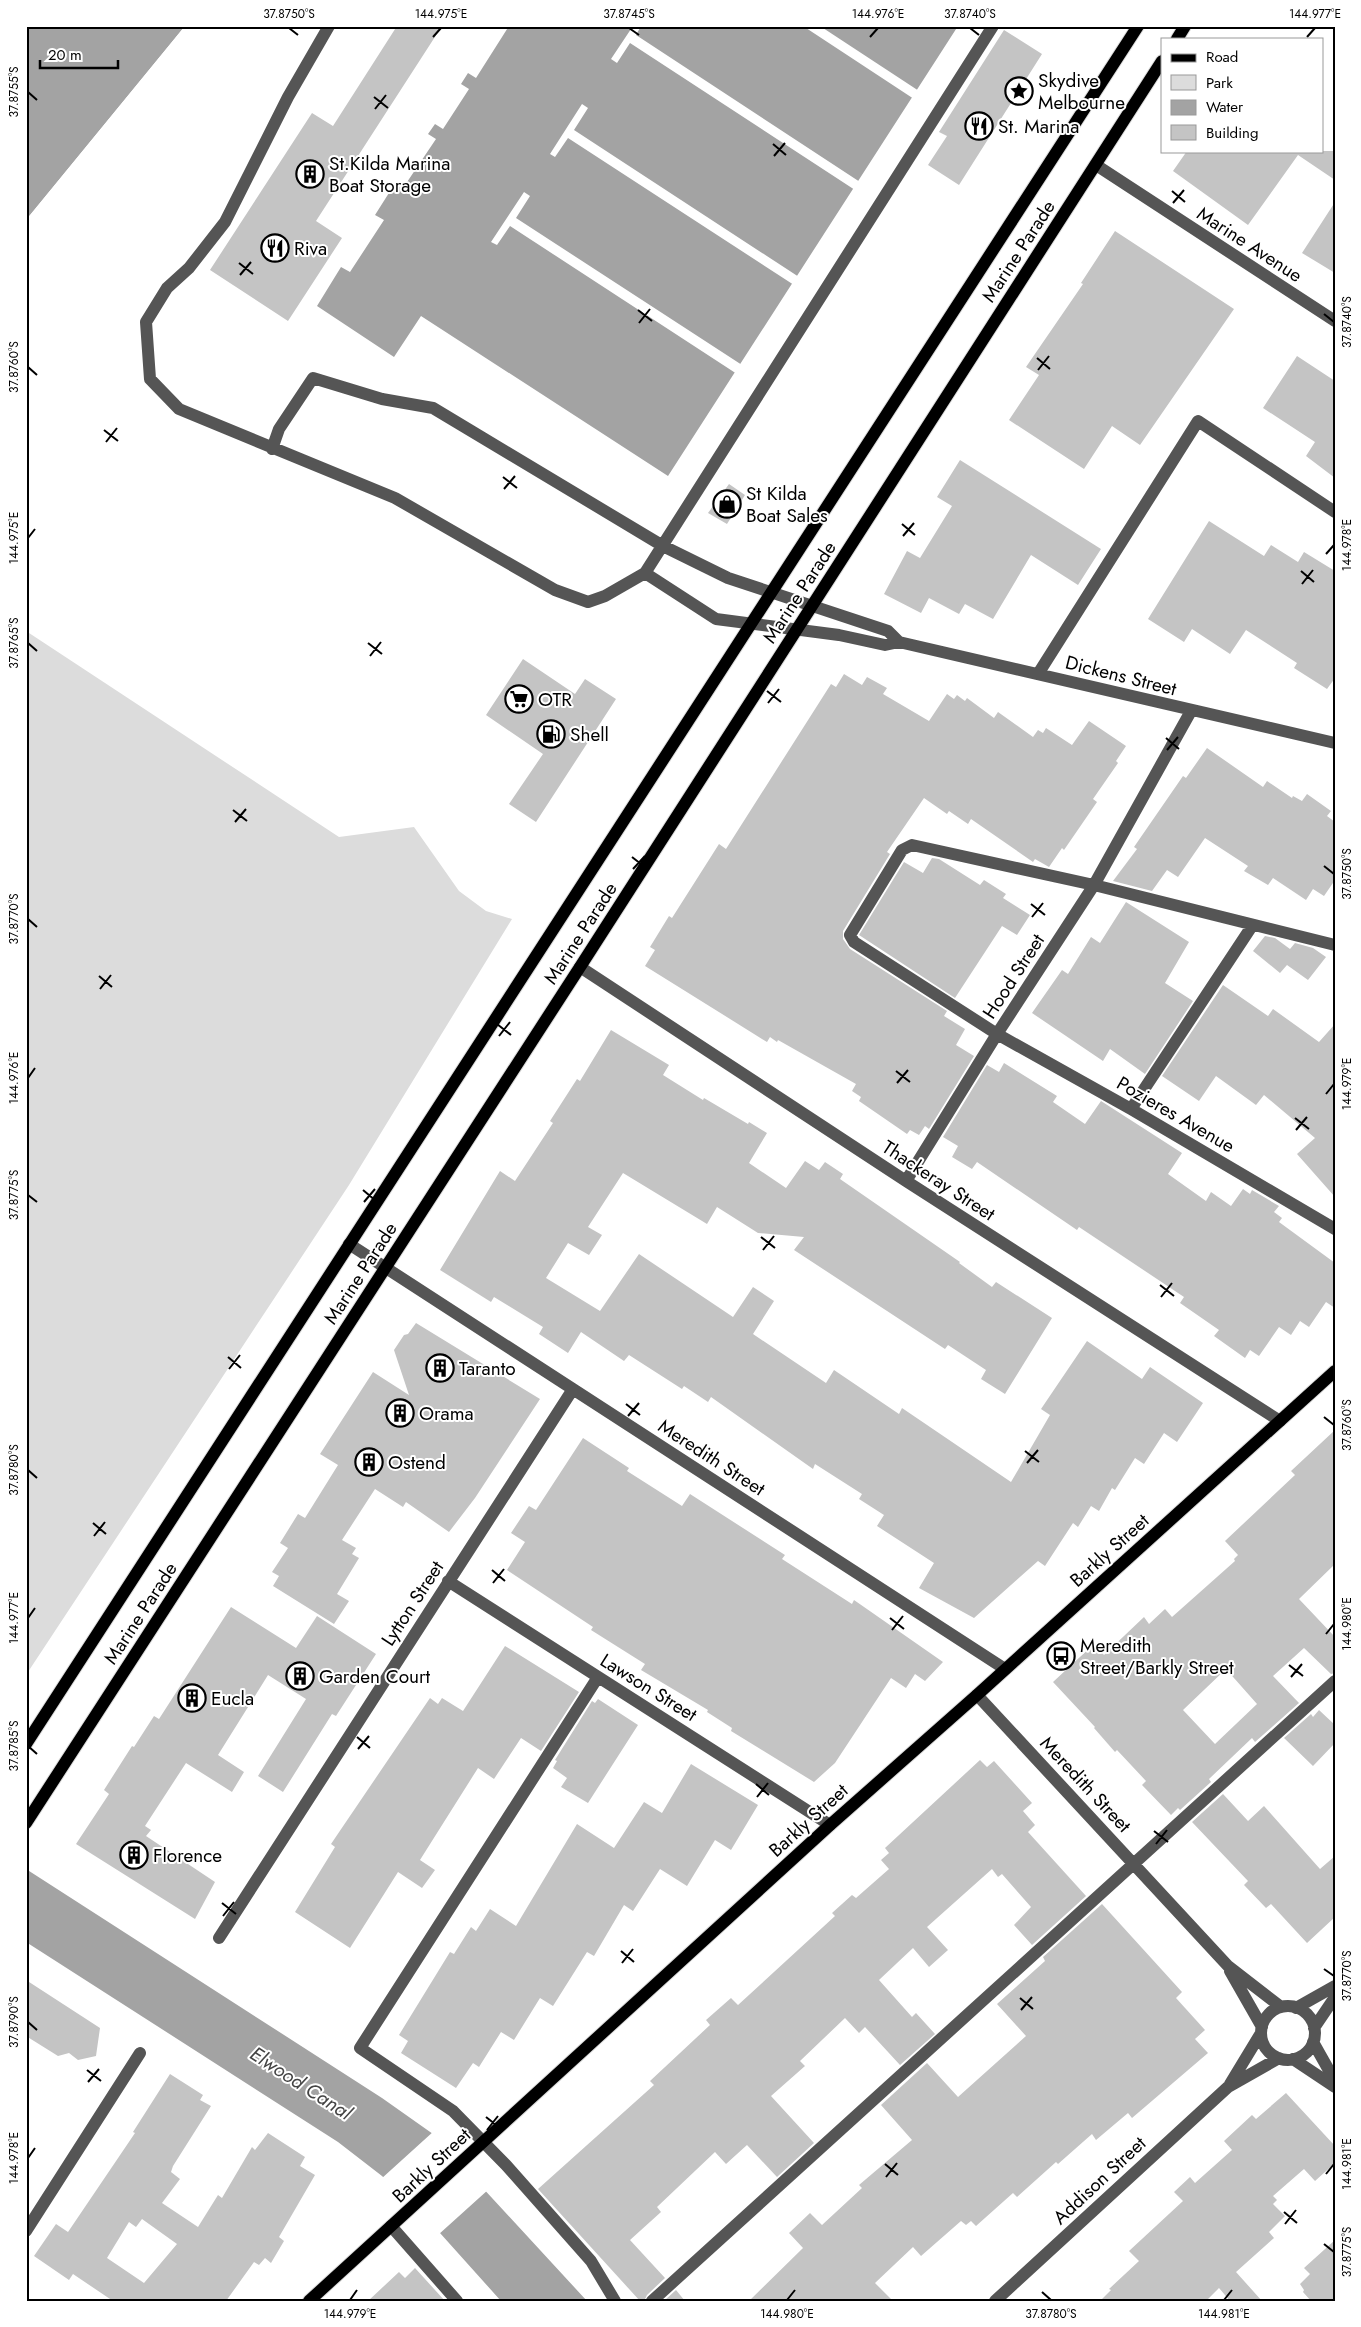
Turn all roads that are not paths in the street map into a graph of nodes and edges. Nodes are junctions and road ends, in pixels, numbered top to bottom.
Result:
1 (329, 26) edge
2 (993, 26) edge
3 (1138, 26) edge
4 (1184, 26) edge
5 (1177, 38) edge
6 (1161, 63) edge
7 (1096, 165) junction
8 (1335, 321) edge
9 (272, 449) junction
10 (1335, 512) edge
11 (663, 546) junction
12 (645, 573) junction
13 (772, 591) junction
14 (813, 605) junction
15 (752, 623) junction
16 (798, 630) junction
17 (899, 642) junction
18 (1038, 674) junction
19 (1190, 711) junction
20 (1335, 743) edge
21 (1094, 885) junction
22 (1252, 926) junction
23 (1335, 945) edge
24 (580, 967) junction
25 (997, 1034) junction
26 (1131, 1109) junction
27 (906, 1181) junction
28 (1335, 1229) edge
29 (349, 1244) junction
30 (385, 1268) junction
31 (1335, 1371) edge
32 (572, 1389) junction
33 (1280, 1421) junction
34 (448, 1581) junction
35 (1005, 1669) junction
36 (598, 1677) junction
37 (1335, 1682) edge
38 (977, 1695) junction
39 (26, 1744) edge
40 (26, 1823) edge
41 (830, 1824) junction
42 (1134, 1864) junction
43 (219, 1938) dead end
44 (1228, 1966) junction
45 (1335, 1986) edge
46 (1335, 1997) edge
47 (1281, 2007) junction
48 (1296, 2008) junction
49 (1314, 2028) junction
50 (1262, 2030) junction
51 (1313, 2042) junction
52 (140, 2052) dead end
53 (1279, 2058) junction
54 (1292, 2059) junction
55 (1335, 2081) edge
56 (1228, 2086) junction
57 (1335, 2087) edge
58 (484, 2141) junction
59 (391, 2226) junction
60 (26, 2231) edge
61 (309, 2301) edge
62 (457, 2301) edge
63 (616, 2301) edge
64 (652, 2301) edge
65 (995, 2301) edge

1 - 9 street
2 - 11 street
3 - 13 main road, Marine Parade
4 - 5 main road
6 - 7 main road, Marine Parade
7 - 8 street, Marine Avenue
7 - 14 main road, Marine Parade
9 - 11 street, Dickens Street
9 - 12 street
10 - 18 street
11 - 12 street
11 - 13 street, Dickens Street
12 - 15 street, Dickens Street
13 - 14 street, Dickens Street
13 - 15 main road, Marine Parade
14 - 16 main road, Marine Parade
14 - 17 street, Dickens Street
15 - 16 street, Dickens Street
15 - 29 main road, Marine Parade
16 - 17 street, Dickens Street
16 - 24 main road, Marine Parade
17 - 18 street, Dickens Street
18 - 19 street, Dickens Street
19 - 20 street, Dickens Street
19 - 21 street, Hood Street
21 - 22 street
21 - 25 street, Hood Street
21 - 25 street, Pozieres Avenue
22 - 23 street
22 - 26 street
24 - 27 street, Thackeray Street
24 - 30 main road, Marine Parade
25 - 26 street, Pozieres Avenue
25 - 27 street, Hood Street
26 - 28 street, Pozieres Avenue
27 - 33 street, Thackeray Street
29 - 30 street, Meredith Street
29 - 39 main road, Marine Parade
30 - 32 street, Meredith Street
30 - 40 main road, Marine Parade
31 - 33 main road, Barkly Street
32 - 34 street, Lytton Street
32 - 35 street, Meredith Street
33 - 35 main road, Barkly Street
34 - 36 street, Lawson Street
34 - 43 street, Lytton Street
35 - 38 main road, Barkly Street
36 - 41 street, Lawson Street
36 - 58 street
37 - 42 street
38 - 41 main road, Barkly Street
38 - 42 street, Meredith Street
41 - 58 main road, Barkly Street
42 - 44 street, Meredith Street
42 - 64 street
44 - 47 street, Meredith Street
44 - 50 street, Meredith Street
45 - 48 street
46 - 49 street
47 - 48 street
47 - 50 street
48 - 49 street
49 - 51 street
50 - 53 street
50 - 56 street, Addison Street
51 - 54 street
51 - 55 street
52 - 60 street
53 - 54 street
53 - 56 street, Addison Street
54 - 57 street
56 - 65 street, Addison Street
58 - 59 main road, Barkly Street
58 - 63 street
59 - 61 main road, Barkly Street
59 - 62 street

